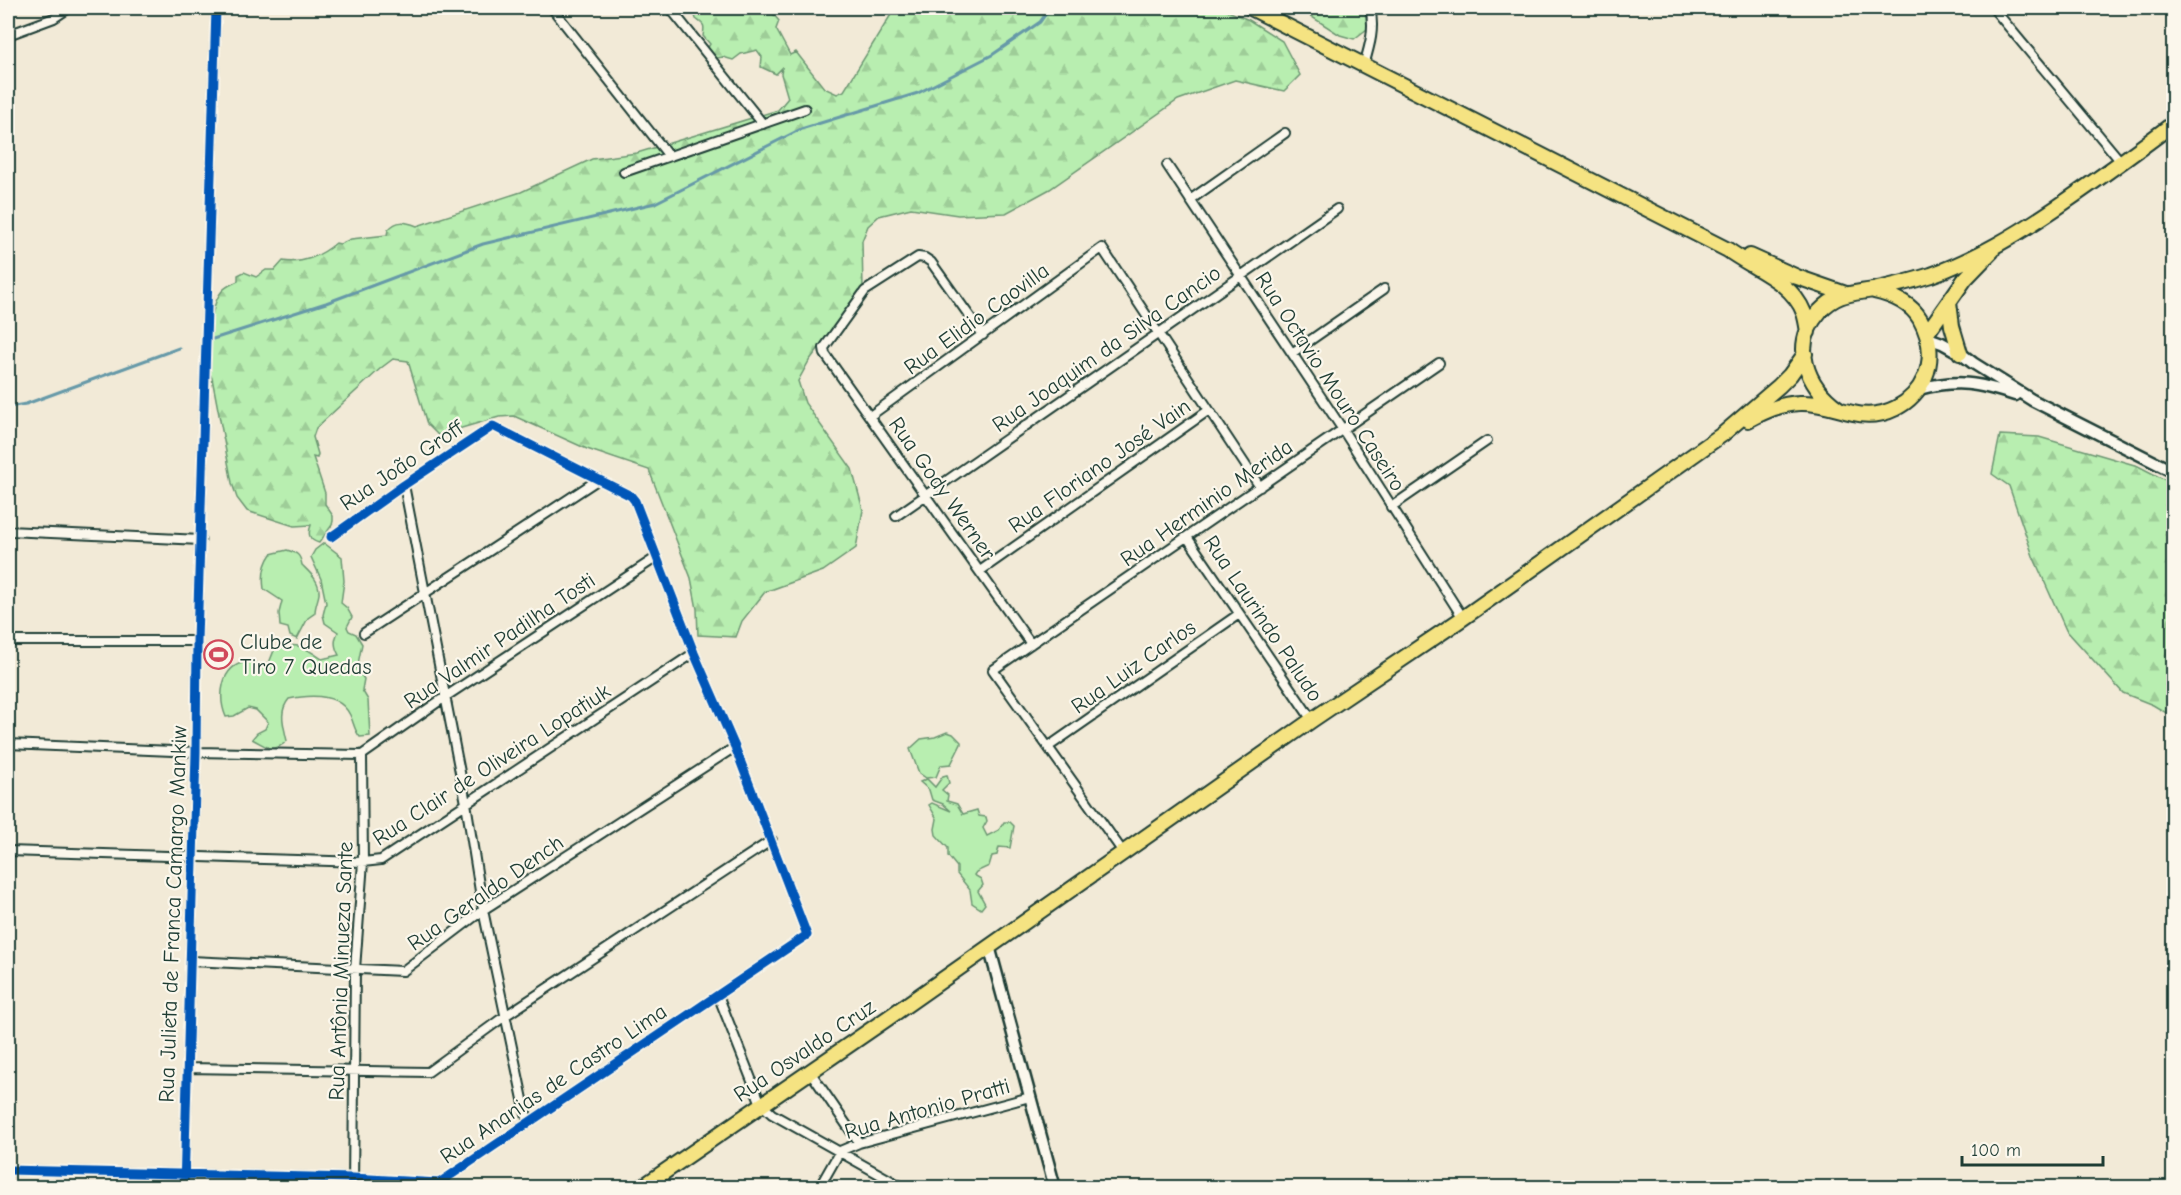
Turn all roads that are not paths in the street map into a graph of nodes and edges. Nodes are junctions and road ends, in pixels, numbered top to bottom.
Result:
1 (69, 8) edge
2 (216, 8) edge
3 (552, 8) edge
4 (670, 8) edge
5 (1251, 8) edge
6 (1371, 8) edge
7 (1993, 8) edge
8 (8, 35) edge
9 (1364, 64) junction
10 (805, 109) dead end
11 (2174, 123) edge
12 (763, 124) junction
13 (1285, 133) dead end
14 (669, 156) junction
15 (2122, 163) junction
16 (1167, 165) dead end
17 (624, 172) dead end
18 (1190, 200) junction
19 (1337, 208) dead end
20 (2000, 244) junction
21 (1728, 250) junction
22 (1241, 276) junction
23 (1384, 290) dead end
24 (1872, 290) junction
25 (1846, 294) junction
26 (1949, 302) junction
27 (1808, 332) junction
28 (1158, 333) junction
29 (983, 334) junction
30 (1927, 336) junction
31 (1960, 353) junction
32 (1292, 354) junction
33 (1805, 354) junction
34 (1440, 363) dead end
35 (1918, 389) junction
36 (2032, 400) junction
37 (1839, 409) junction
38 (1209, 410) junction
39 (870, 416) junction
40 (1343, 430) junction
41 (1723, 434) junction
42 (1487, 441) dead end
43 (2174, 472) edge
44 (599, 479) junction
45 (404, 485) junction
46 (1260, 487) junction
47 (926, 495) junction
48 (1391, 507) junction
49 (896, 516) dead end
50 (8, 531) edge
51 (331, 537) dead end
52 (1187, 537) junction
53 (201, 540) junction
54 (657, 556) junction
55 (980, 571) junction
56 (425, 594) junction
57 (1239, 614) junction
58 (1463, 618) junction
59 (363, 633) dead end
60 (8, 641) edge
61 (197, 641) junction
62 (1031, 644) junction
63 (694, 653) junction
64 (445, 697) junction
65 (1312, 720) junction
66 (8, 744) edge
67 (735, 747) junction
68 (1048, 747) junction
69 (196, 752) junction
70 (362, 755) junction
71 (466, 803) junction
72 (772, 840) junction
73 (8, 851) edge
74 (1123, 852) junction
75 (194, 855) junction
76 (363, 862) junction
77 (483, 910) junction
78 (989, 946) junction
79 (191, 961) junction
80 (355, 969) junction
81 (718, 995) junction
82 (505, 1016) junction
83 (187, 1068) junction
84 (809, 1070) junction
85 (355, 1071) junction
86 (1030, 1097) junction
87 (761, 1104) junction
88 (528, 1123) junction
89 (859, 1143) junction
90 (840, 1151) junction
91 (8, 1170) edge
92 (184, 1174) junction
93 (353, 1178) junction
94 (184, 1188) edge
95 (353, 1188) edge
96 (641, 1188) edge
97 (819, 1188) edge
98 (904, 1188) edge
99 (1054, 1188) edge

1 - 8 street
2 - 53 street, Rua Julieta de Franca Camargo Mankiw
3 - 14 street
4 - 12 street
5 - 9 highway
6 - 9 street
7 - 15 street
9 - 21 highway
10 - 12 street
11 - 15 highway
12 - 14 street
13 - 18 street
14 - 17 street
15 - 20 highway
16 - 18 street, Rua Octavio Mouro Caseiro
18 - 22 street, Rua Octavio Mouro Caseiro
19 - 22 street, Rua Joaquim da Silva Cancio
20 - 24 highway
20 - 26 highway
21 - 25 highway
21 - 27 highway
22 - 28 street, Rua Joaquim da Silva Cancio
22 - 32 street, Rua Octavio Mouro Caseiro
23 - 32 street
24 - 25 highway
24 - 30 highway
25 - 27 highway
26 - 30 highway
26 - 31 highway
27 - 33 highway
28 - 29 street, Rua Elidio Caovilla
28 - 38 street
28 - 47 street, Rua Joaquim da Silva Cancio
29 - 39 street, Rua Elidio Caovilla
29 - 39 street, Rua Gody Werner
30 - 31 main road
30 - 35 highway
31 - 36 main road
32 - 40 street, Rua Octavio Mouro Caseiro
33 - 37 highway
33 - 41 highway
34 - 40 street, Rua Herminio Merida
35 - 36 main road
35 - 37 highway
36 - 43 main road
37 - 41 highway
38 - 46 street
38 - 55 street, Rua Floriano José Vain
39 - 47 street, Rua Gody Werner
40 - 46 street, Rua Herminio Merida
40 - 48 street, Rua Octavio Mouro Caseiro
41 - 58 highway, Rua Osvaldo Cruz
42 - 48 street
44 - 45 street, Rua João Groff
44 - 54 street
44 - 56 street
45 - 51 street, Rua João Groff
45 - 56 street
46 - 52 street, Rua Herminio Merida
47 - 49 street, Rua Joaquim da Silva Cancio
47 - 55 street, Rua Gody Werner
48 - 58 street, Rua Octavio Mouro Caseiro
50 - 53 street
52 - 57 street, Rua Laurindo Paludo
52 - 62 street, Rua Herminio Merida
53 - 61 street, Rua Julieta de Franca Camargo Mankiw
54 - 63 street
54 - 64 street, Rua Valmir Padilha Tosti
55 - 62 street, Rua Gody Werner
56 - 59 street
56 - 64 street
57 - 65 street, Rua Laurindo Paludo
57 - 68 street, Rua Luiz Carlos
58 - 65 highway, Rua Osvaldo Cruz
60 - 61 street
61 - 69 street, Rua Julieta de Franca Camargo Mankiw
62 - 68 street, Rua Herminio Merida
63 - 67 street
63 - 71 street, Rua Clair de Oliveira Lopatiuk
64 - 70 street, Rua Valmir Padilha Tosti
64 - 71 street
65 - 74 highway, Rua Osvaldo Cruz
66 - 69 street
67 - 72 street
67 - 77 street, Rua Geraldo Dench
68 - 74 street
69 - 70 street
69 - 75 street, Rua Julieta de Franca Camargo Mankiw
70 - 76 street, Rua Antônia Minueza Sante
71 - 76 street, Rua Clair de Oliveira Lopatiuk
71 - 77 street
72 - 81 street, Rua Ananias de Castro Lima
72 - 82 street
73 - 75 street, Rua Clair de Oliveira Lopatiuk
74 - 78 highway, Rua Osvaldo Cruz
75 - 76 street, Rua Clair de Oliveira Lopatiuk
75 - 79 street, Rua Julieta de Franca Camargo Mankiw
76 - 80 street, Rua Antônia Minueza Sante
77 - 80 street, Rua Geraldo Dench
77 - 82 street
78 - 84 highway, Rua Osvaldo Cruz
78 - 86 main road
79 - 80 street, Rua Geraldo Dench
79 - 83 street, Rua Julieta de Franca Camargo Mankiw
80 - 85 street, Rua Antônia Minueza Sante
81 - 87 street
81 - 88 street, Rua Ananias de Castro Lima
82 - 85 street
82 - 88 street
83 - 85 street
83 - 92 street, Rua Julieta de Franca Camargo Mankiw
84 - 87 highway, Rua Osvaldo Cruz
84 - 89 street
85 - 93 street, Rua Antônia Minueza Sante
86 - 89 street, Rua Antonio Pratti
86 - 99 main road
87 - 90 street
87 - 96 highway, Rua Osvaldo Cruz
88 - 93 street, Rua Ananias de Castro Lima
89 - 90 street, Rua Antonio Pratti
90 - 97 street, Rua Antonio Pratti
90 - 98 street
91 - 92 street, Rua Ananias de Castro Lima
92 - 93 street, Rua Ananias de Castro Lima
92 - 94 street, Rua Julieta de Franca Camargo Mankiw
93 - 95 street, Rua Antônia Minueza Sante

